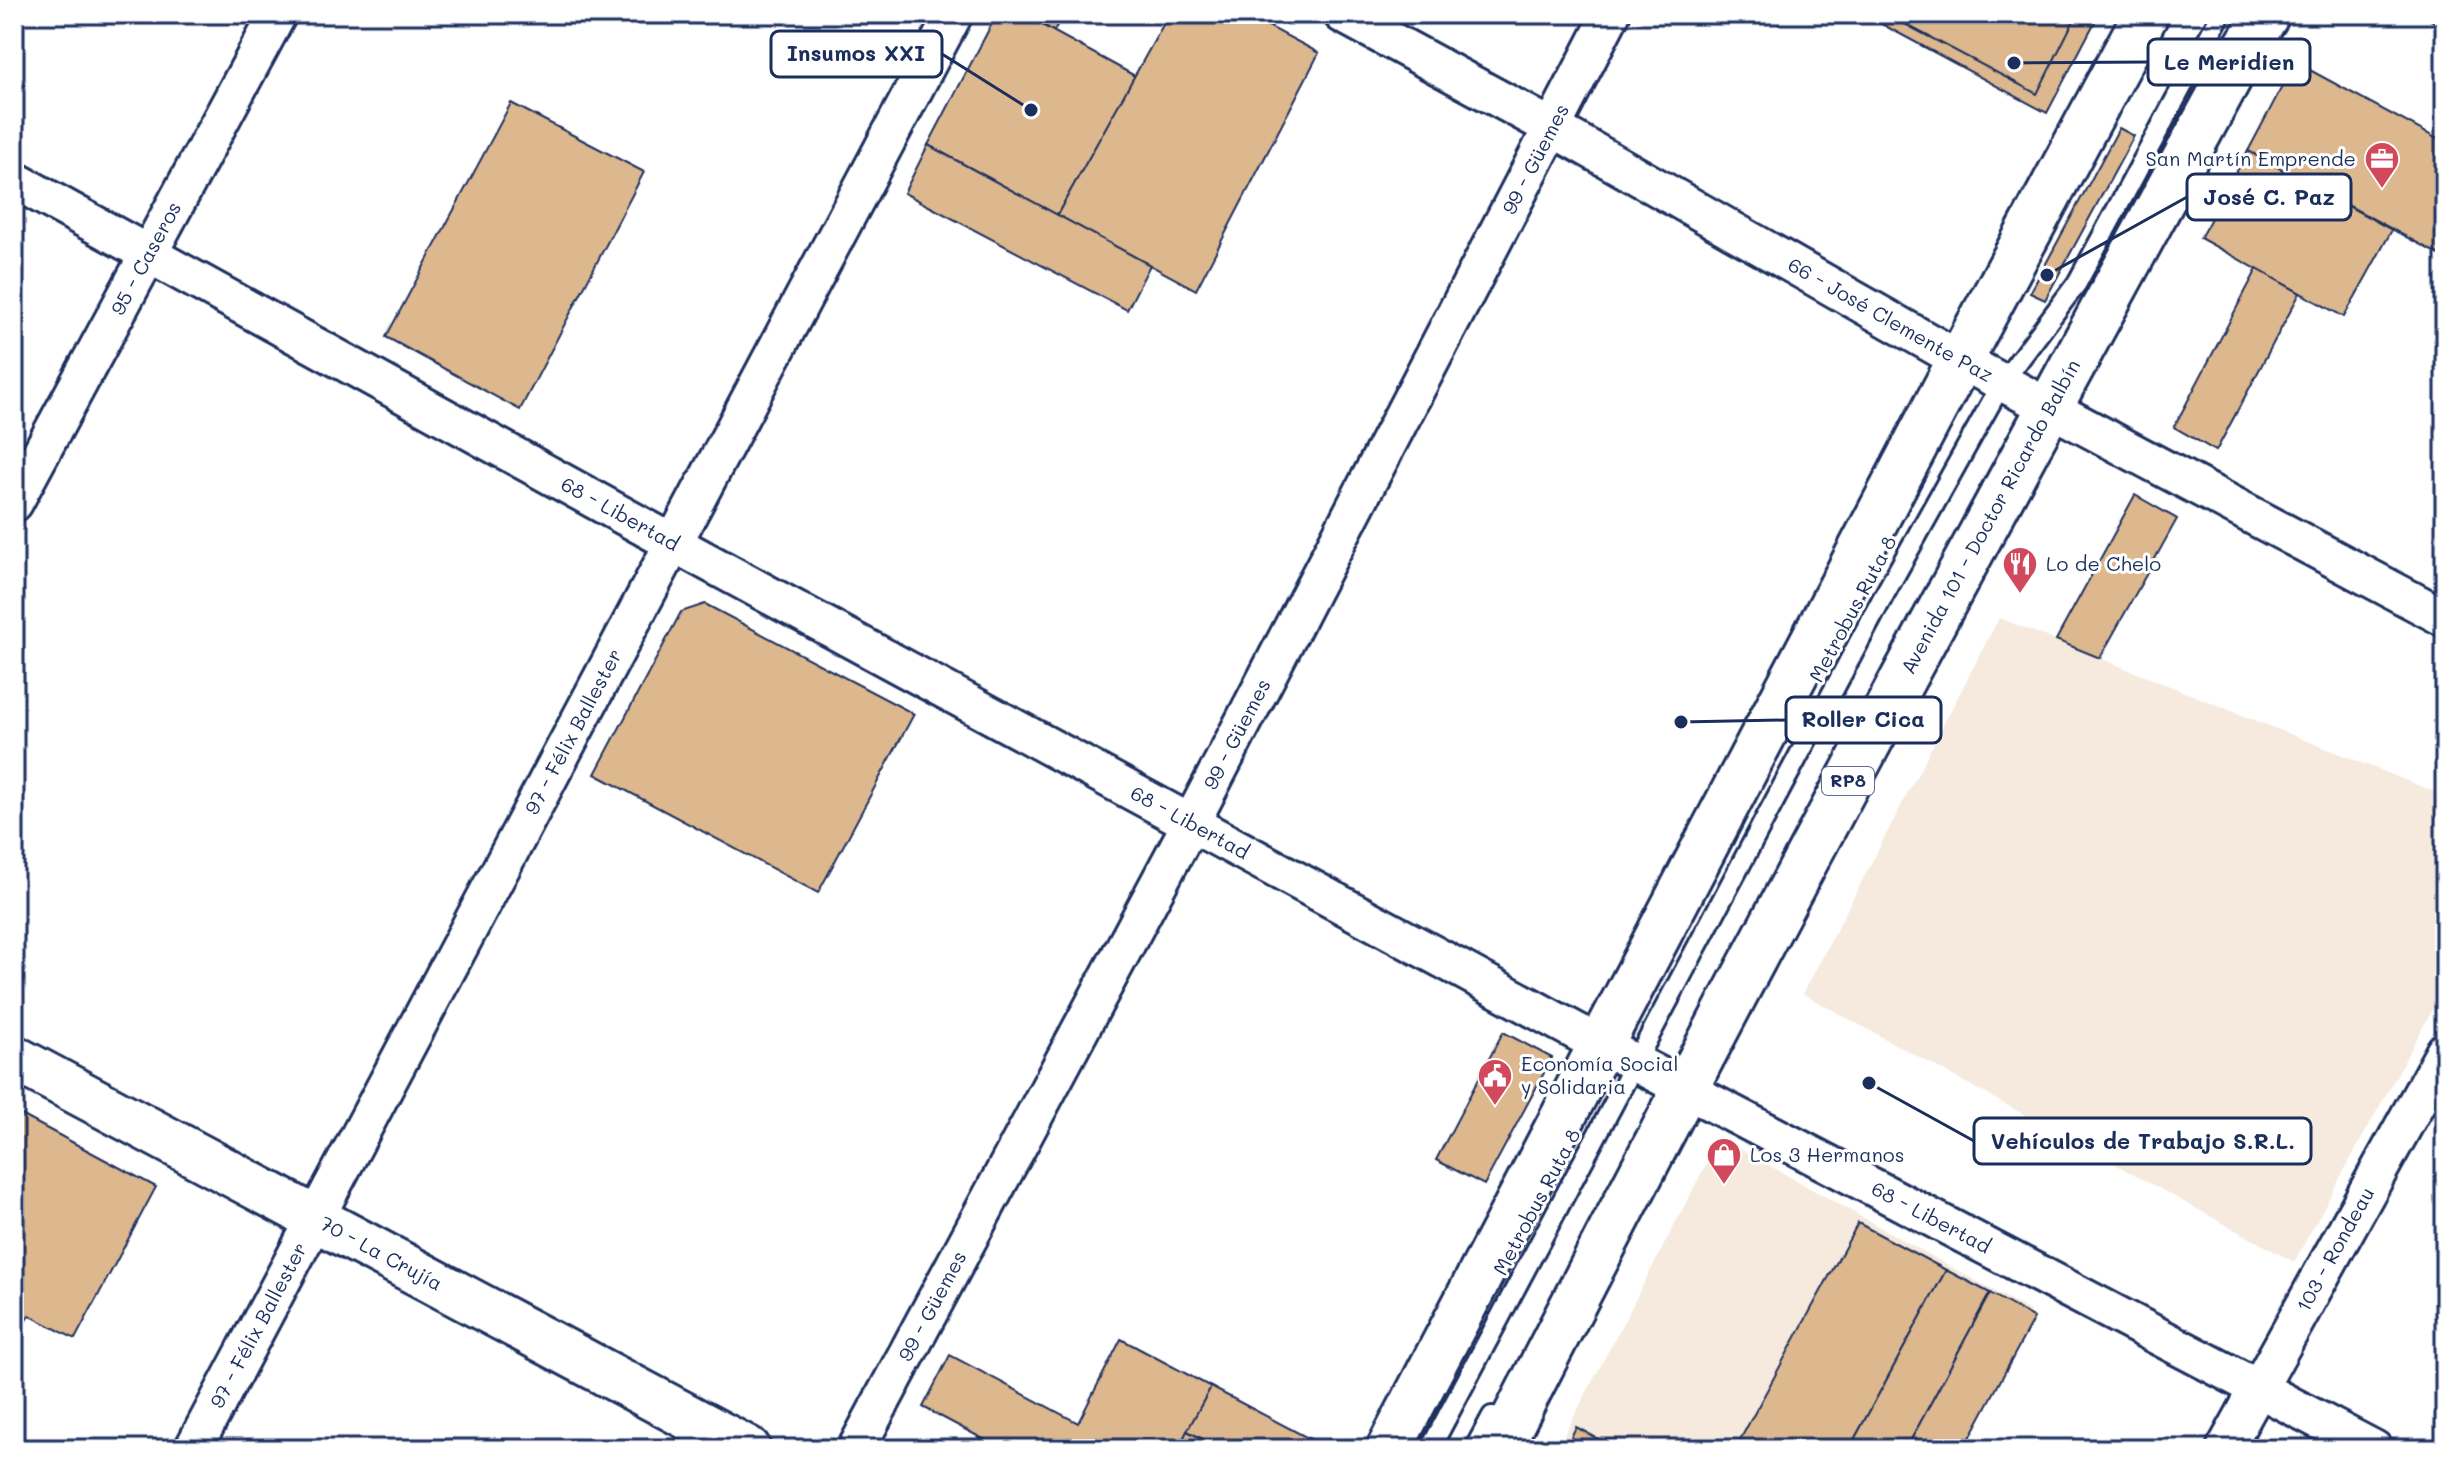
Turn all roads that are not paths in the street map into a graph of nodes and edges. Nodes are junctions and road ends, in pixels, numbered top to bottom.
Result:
1 (278, 14) edge
2 (954, 14) edge
3 (1342, 14) edge
4 (1611, 14) edge
5 (2146, 14) edge
6 (2221, 14) edge
7 (2267, 14) edge
8 (1551, 127) junction
9 (14, 180) edge
10 (146, 253) junction
11 (1960, 360) junction
12 (2002, 383) junction
13 (2049, 408) junction
14 (2013, 476) junction
15 (14, 503) edge
16 (671, 542) junction
17 (2445, 618) edge
18 (1192, 821) junction
19 (1690, 1039) dead end
20 (2445, 1051) edge
21 (1618, 1054) junction
22 (14, 1058) edge
23 (1672, 1081) junction
24 (316, 1219) junction
25 (2259, 1386) junction
26 (1503, 1394) dead end
27 (193, 1449) edge
28 (748, 1449) edge
29 (856, 1449) edge
30 (1389, 1449) edge
31 (1430, 1449) edge
32 (1474, 1449) edge
33 (1499, 1449) edge
34 (2225, 1449) edge
35 (2374, 1449) edge

1 - 10 street, 95 - Caseros
2 - 16 street, 97 - Félix Ballester
3 - 8 street, 66 - José Clemente Paz
4 - 8 street, 99 - Güemes
5 - 11 main road
6 - 12 lane, Metrobus Ruta 8
7 - 13 main road, Avenida 101 - Doctor Ricardo Balbín / RP8
8 - 11 street, 66 - José Clemente Paz
8 - 18 street, 99 - Güemes
9 - 10 street, 68 - Libertad
10 - 15 street, 95 - Caseros
10 - 16 street, 68 - Libertad
11 - 12 street, 66 - José Clemente Paz
11 - 21 main road
12 - 13 street, 66 - José Clemente Paz
12 - 21 lane, Metrobus Ruta 8
13 - 14 main road, Avenida 101 - Doctor Ricardo Balbín / RP8
13 - 17 street, 66 - José Clemente Paz
14 - 19 lane
14 - 23 main road, Avenida 101 - Doctor Ricardo Balbín / RP8
16 - 18 street, 68 - Libertad
16 - 24 street, 97 - Félix Ballester
18 - 21 street, 68 - Libertad
18 - 29 street, 99 - Güemes
20 - 25 street, 103 - Rondeau
21 - 23 street, 68 - Libertad
21 - 30 main road
21 - 31 lane, Metrobus Ruta 8
22 - 24 main road, 70 - La Crujía
23 - 25 street, 68 - Libertad
23 - 33 main road, Avenida 101 - Doctor Ricardo Balbín / RP8
24 - 27 street, 97 - Félix Ballester
24 - 28 main road, 70 - La Crujía
25 - 34 street, 103 - Rondeau
25 - 35 street, 68 - Libertad
26 - 32 lane

